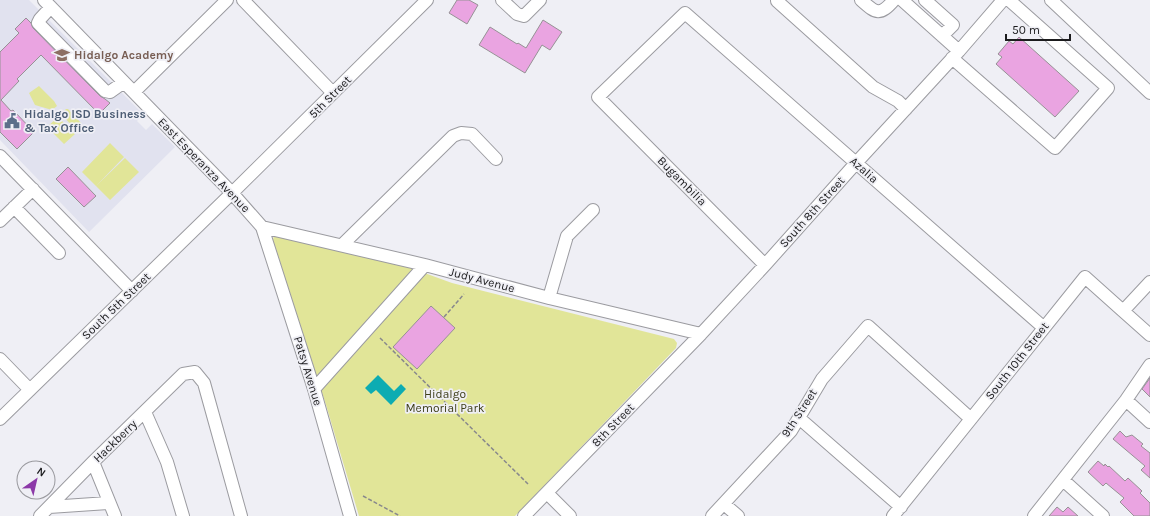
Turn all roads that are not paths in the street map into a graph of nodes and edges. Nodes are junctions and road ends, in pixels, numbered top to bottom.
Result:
1 (227, 0) edge
2 (243, 0) edge
3 (427, 0) edge
4 (502, 0) edge
5 (540, 0) edge
6 (778, 0) edge
7 (861, 0) edge
8 (894, 0) edge
9 (925, 0) edge
10 (1003, 0) edge
11 (1009, 0) edge
12 (1051, 0) edge
13 (910, 2) edge
14 (48, 3) edge
15 (685, 13) joint
16 (942, 36) junction
17 (956, 54) junction
18 (124, 82) junction
19 (134, 92) junction
20 (333, 93) junction
21 (1150, 93) edge
22 (906, 109) junction
23 (0, 156) edge
24 (496, 159) dead end
25 (856, 163) junction
26 (33, 189) junction
27 (232, 193) junction
28 (14, 207) junction
29 (593, 210) dead end
30 (0, 221) edge
31 (262, 227) junction
32 (342, 245) junction
33 (59, 253) dead end
34 (425, 265) junction
35 (765, 266) junction
36 (1150, 282) edge
37 (132, 291) junction
38 (549, 298) junction
39 (1123, 311) junction
40 (1043, 327) junction
41 (701, 334) junction
42 (1150, 334) edge
43 (0, 359) edge
44 (1150, 365) edge
45 (314, 389) junction
46 (30, 390) junction
47 (1126, 400) junction
48 (145, 412) junction
49 (799, 418) junction
50 (0, 419) edge
51 (971, 419) junction
52 (1150, 422) edge
53 (93, 462) junction
54 (1063, 480) junction
55 (547, 493) junction
56 (108, 503) junction
57 (724, 504) junction
58 (49, 507) junction
59 (897, 511) edge
60 (40, 516) edge
61 (115, 516) edge
62 (183, 516) edge
63 (241, 516) edge
64 (350, 516) edge
65 (524, 516) edge
66 (570, 516) edge
67 (712, 516) edge
68 (738, 516) edge
69 (1034, 516) edge
70 (1103, 516) edge

1 - 19 street
2 - 20 street
3 - 20 street, 5th Street
4 - 5 street
6 - 22 street
7 - 8 street
9 - 16 street
10 - 17 street, South 8th Street
11 - 17 street
12 - 21 street
13 - 16 street
14 - 18 street, East Esperanza Avenue
14 - 18 street
15 - 25 street, Azalia
15 - 35 street, Bugambilia
16 - 17 street
17 - 22 street, South 8th Street
18 - 19 street, East Esperanza Avenue
19 - 27 street, East Esperanza Avenue
20 - 27 street, 5th Street
22 - 25 street, South 8th Street
23 - 26 street
24 - 32 street
25 - 35 street, South 8th Street
25 - 40 street, Azalia
26 - 28 street
26 - 37 street
27 - 31 street, East Esperanza Avenue
27 - 37 street, South 5th Street
28 - 30 street
28 - 33 street
29 - 38 street
31 - 32 street, Judy Avenue
31 - 45 street, Patsy Avenue
32 - 34 street, Judy Avenue
34 - 38 street, Judy Avenue
34 - 45 street
35 - 41 street, South 8th Street
36 - 39 street
37 - 46 street, South 5th Street
38 - 41 street, Judy Avenue
39 - 40 street, South 10th Street
39 - 42 street
40 - 51 street, South 10th Street
41 - 55 street, 8th Street
43 - 46 street
44 - 47 street
45 - 64 street, Patsy Avenue
46 - 50 street, South 5th Street
47 - 52 street
47 - 54 street
48 - 53 street, Hackberry
48 - 62 street
48 - 63 street, Hackberry
49 - 51 street, 9th Street
49 - 57 street, 9th Street
49 - 59 street
51 - 59 street, South 10th Street
53 - 56 street
53 - 58 street, Hackberry
54 - 69 street
54 - 70 street
55 - 65 street, 8th Street
55 - 66 street
56 - 58 street
56 - 61 street
57 - 67 street, 9th Street
57 - 68 street
58 - 60 street, Hackberry

